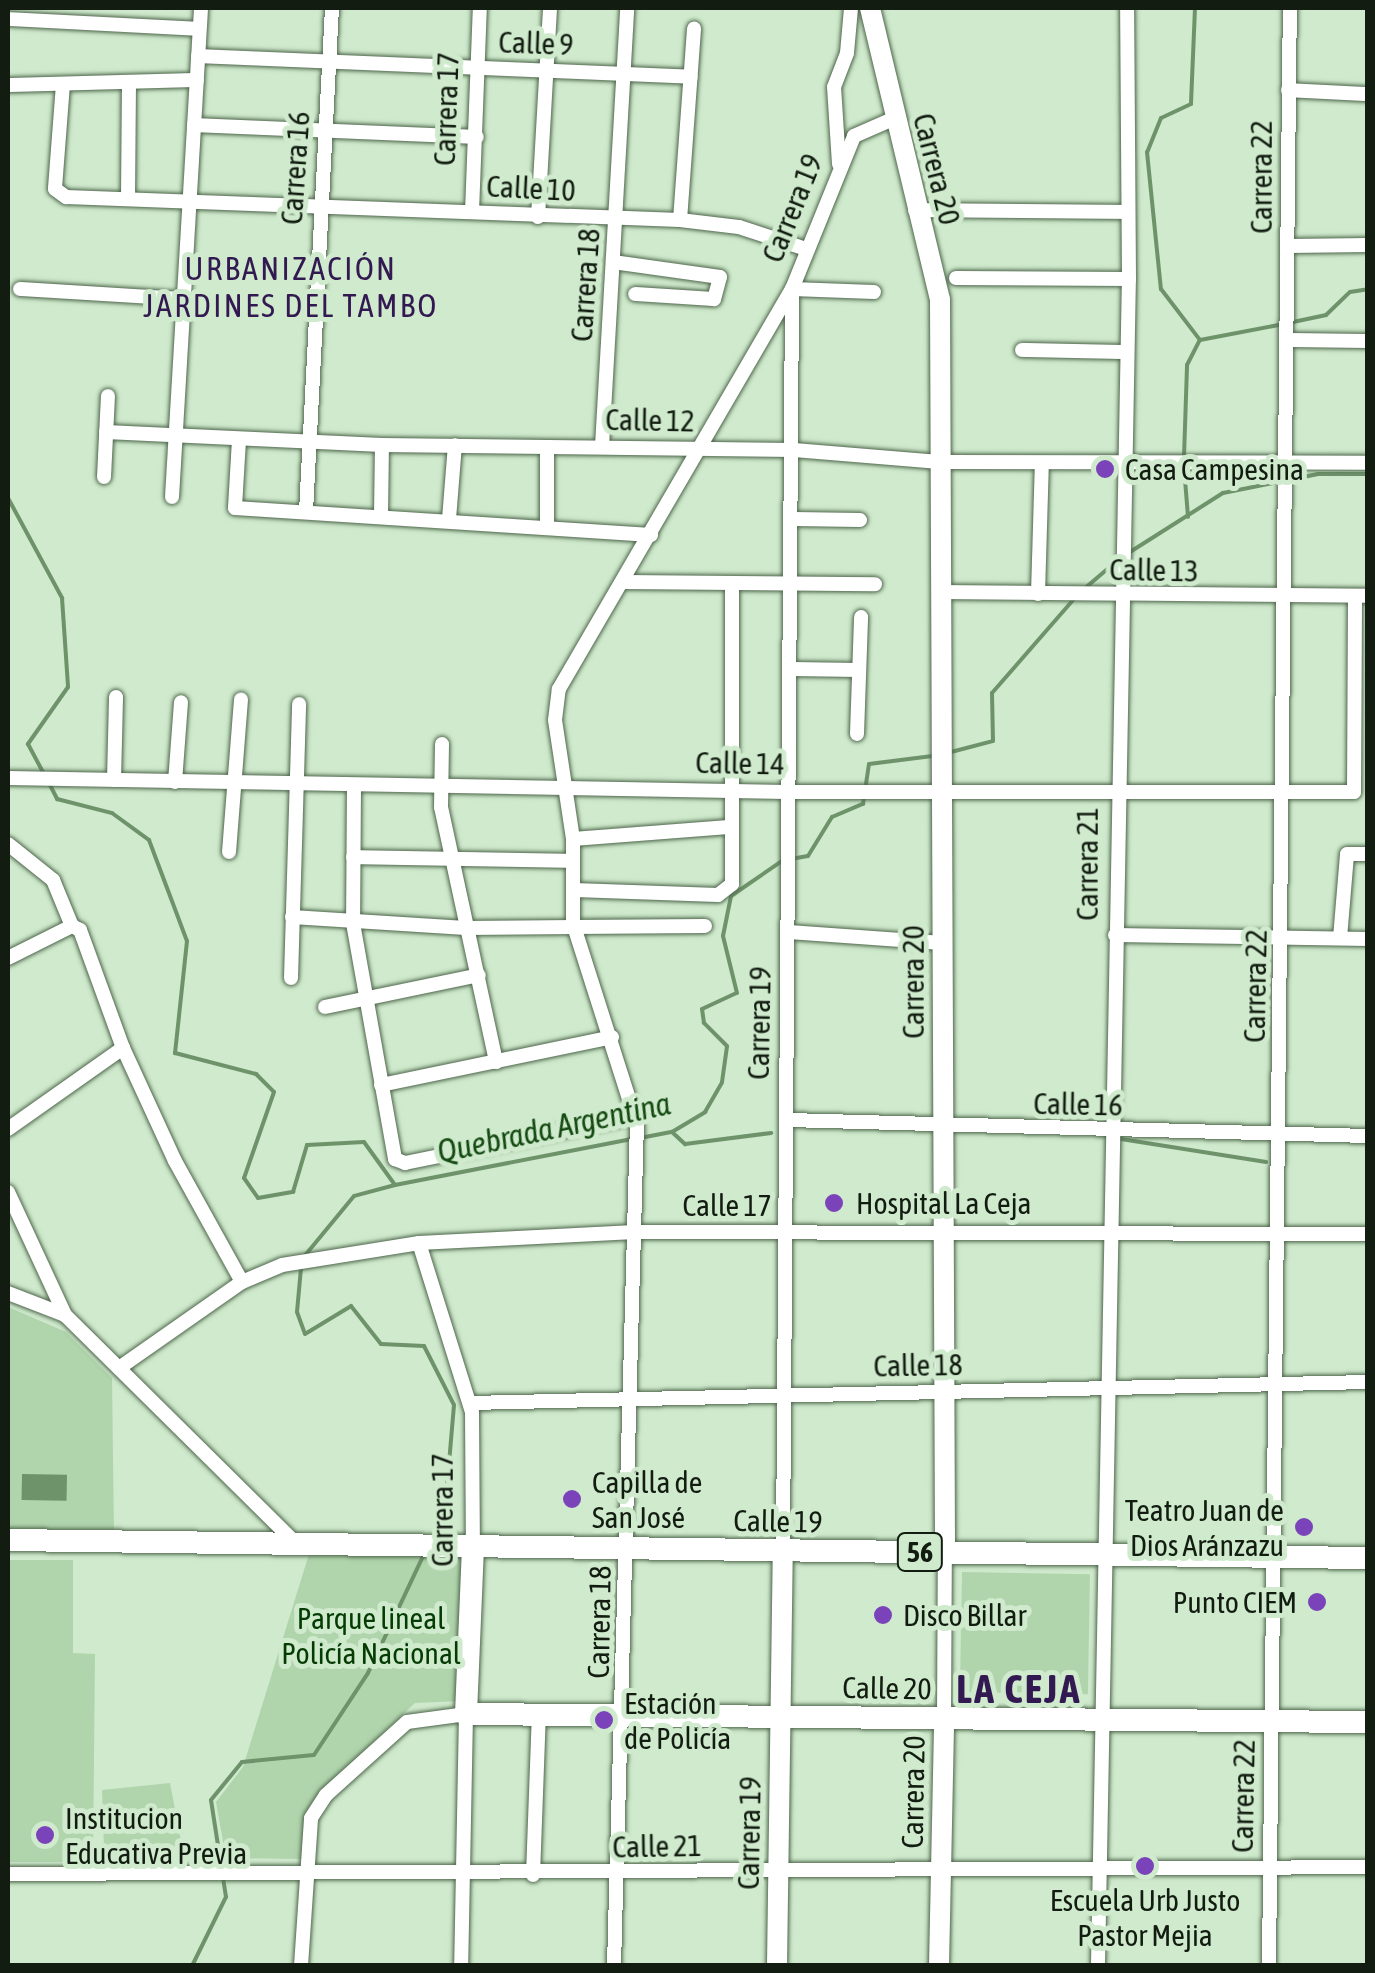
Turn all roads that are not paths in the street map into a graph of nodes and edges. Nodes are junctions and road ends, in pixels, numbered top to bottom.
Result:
1 (200, 8) edge
2 (332, 8) edge
3 (480, 8) edge
4 (550, 8) edge
5 (627, 8) edge
6 (851, 8) edge
7 (870, 8) edge
8 (1127, 8) edge
9 (1290, 8) edge
10 (8, 19) edge
11 (200, 29) junction
12 (694, 29) dead end
13 (198, 56) junction
14 (329, 62) junction
15 (478, 69) junction
16 (547, 71) junction
17 (624, 74) junction
18 (691, 78) junction
19 (197, 80) junction
20 (128, 82) junction
21 (63, 84) junction
22 (8, 85) edge
23 (1288, 90) junction
24 (1368, 94) edge
25 (893, 119) junction
26 (194, 126) junction
27 (326, 130) junction
28 (476, 136) junction
29 (840, 168) junction
30 (128, 198) junction
31 (190, 200) junction
32 (319, 206) junction
33 (915, 210) junction
34 (472, 212) junction
35 (1128, 212) junction
36 (538, 217) junction
37 (617, 220) junction
38 (680, 220) junction
39 (1368, 245) edge
40 (1288, 246) junction
41 (806, 248) junction
42 (613, 262) junction
43 (956, 278) dead end
44 (1128, 279) junction
45 (20, 289) dead end
46 (792, 289) junction
47 (874, 292) dead end
48 (635, 294) dead end
49 (183, 299) junction
50 (1290, 328) junction
51 (1368, 341) edge
52 (1022, 350) dead end
53 (1127, 352) junction
54 (108, 396) dead end
55 (106, 432) junction
56 (174, 436) junction
57 (239, 440) junction
58 (307, 443) junction
59 (382, 445) junction
60 (455, 445) junction
61 (602, 446) junction
62 (547, 447) junction
63 (702, 449) junction
64 (794, 450) junction
65 (1286, 461) junction
66 (940, 462) junction
67 (1042, 463) junction
68 (1368, 463) edge
69 (1123, 467) junction
70 (104, 477) dead end
71 (172, 498) dead end
72 (306, 512) junction
73 (382, 516) junction
74 (449, 519) junction
75 (794, 519) junction
76 (860, 520) dead end
77 (547, 525) junction
78 (651, 535) junction
79 (624, 582) junction
80 (732, 583) junction
81 (793, 583) junction
82 (875, 584) dead end
83 (940, 592) junction
84 (1038, 594) junction
85 (1362, 596) edge
86 (1121, 598) junction
87 (1280, 600) junction
88 (861, 617) dead end
89 (792, 669) junction
90 (859, 670) junction
91 (116, 697) dead end
92 (241, 699) dead end
93 (182, 702) dead end
94 (299, 704) dead end
95 (857, 734) dead end
96 (442, 744) dead end
97 (8, 778) edge
98 (114, 780) junction
99 (176, 782) junction
100 (233, 783) junction
101 (292, 785) junction
102 (354, 786) junction
103 (438, 787) junction
104 (568, 788) junction
105 (1359, 788) edge
106 (731, 790) junction
107 (1284, 790) junction
108 (1115, 791) junction
109 (787, 792) junction
110 (942, 793) junction
111 (729, 827) junction
112 (573, 840) junction
113 (8, 844) edge
114 (229, 852) dead end
115 (1368, 854) edge
116 (353, 857) junction
117 (451, 858) junction
118 (573, 861) junction
119 (574, 890) junction
120 (292, 917) junction
121 (353, 923) junction
122 (573, 923) junction
123 (72, 926) junction
124 (706, 926) dead end
125 (466, 928) junction
126 (790, 932) junction
127 (1115, 935) junction
128 (1284, 938) junction
129 (1340, 938) junction
130 (1368, 939) edge
131 (943, 943) junction
132 (8, 958) edge
133 (478, 975) junction
134 (291, 978) dead end
135 (365, 998) junction
136 (325, 1006) dead end
137 (612, 1037) junction
138 (123, 1048) junction
139 (496, 1062) junction
140 (381, 1085) junction
141 (636, 1120) junction
142 (788, 1120) junction
143 (8, 1128) edge
144 (944, 1130) junction
145 (1113, 1132) junction
146 (1278, 1134) junction
147 (1368, 1136) edge
148 (8, 1192) edge
149 (635, 1232) junction
150 (786, 1232) junction
151 (944, 1233) junction
152 (1112, 1233) junction
153 (1277, 1234) junction
154 (1368, 1234) edge
155 (419, 1242) junction
156 (50, 1282) junction
157 (242, 1282) junction
158 (8, 1293) edge
159 (28, 1301) junction
160 (65, 1315) junction
161 (119, 1368) junction
162 (1368, 1382) edge
163 (1276, 1385) junction
164 (1110, 1388) junction
165 (944, 1392) junction
166 (785, 1396) junction
167 (632, 1399) junction
168 (470, 1403) junction
169 (8, 1540) edge
170 (295, 1544) junction
171 (474, 1547) junction
172 (628, 1549) junction
173 (783, 1551) junction
174 (945, 1553) junction
175 (1107, 1555) junction
176 (1274, 1557) junction
177 (1368, 1558) edge
178 (466, 1714) junction
179 (538, 1715) junction
180 (625, 1716) junction
181 (780, 1717) junction
182 (944, 1718) junction
183 (1107, 1720) junction
184 (1272, 1722) junction
185 (1368, 1722) edge
186 (1270, 1867) junction
187 (1368, 1867) edge
188 (1096, 1868) junction
189 (941, 1869) junction
190 (778, 1872) junction
191 (8, 1874) edge
192 (305, 1874) junction
193 (614, 1874) junction
194 (533, 1875) junction
195 (462, 1876) junction
196 (301, 1966) edge
197 (460, 1966) edge
198 (614, 1966) edge
199 (777, 1966) edge
200 (939, 1966) edge
201 (1098, 1966) edge
202 (1269, 1966) edge

1 - 11 street
2 - 14 street, Carrera 16
3 - 15 street, Carrera 17
4 - 16 street
5 - 17 street, Carrera 18
6 - 29 street
7 - 25 main road, Carrera 20
8 - 35 street, Carrera 21
9 - 23 street, Carrera 22
10 - 11 street
11 - 13 street
12 - 18 street
13 - 14 street, Calle 9
13 - 19 street
14 - 15 street, Calle 9
14 - 27 street, Carrera 16
15 - 16 street, Calle 9
15 - 28 street, Carrera 17
16 - 17 street, Calle 9
16 - 36 street
17 - 18 street, Calle 9
17 - 37 street, Carrera 18
18 - 38 street
19 - 20 street
19 - 26 street
20 - 21 street
20 - 30 street
21 - 22 street
21 - 30 street, Calle 10
23 - 24 street
23 - 40 street, Carrera 22
25 - 29 street, Carrera 19
25 - 33 main road, Carrera 20
26 - 27 street
26 - 31 street
27 - 28 street
27 - 32 street, Carrera 16
28 - 34 street, Carrera 17
29 - 41 street, Carrera 19
30 - 31 street, Calle 10
31 - 32 street, Calle 10
31 - 49 street
32 - 34 street, Calle 10
32 - 58 street, Carrera 16
33 - 35 street
33 - 66 main road, Carrera 20
34 - 36 street, Calle 10
35 - 44 street, Carrera 21
36 - 37 street, Calle 10
37 - 38 street, Calle 10
37 - 42 street, Carrera 18
38 - 41 street, Calle 10
39 - 40 street
40 - 50 street, Carrera 22
41 - 46 street, Carrera 19
42 - 48 street
42 - 61 street, Carrera 18
43 - 44 street
44 - 53 street, Carrera 21
45 - 49 street
46 - 47 street
46 - 63 street
46 - 64 street, Carrera 19
49 - 56 street
50 - 51 street
50 - 65 street, Carrera 22
52 - 53 street
53 - 69 street, Carrera 21
54 - 55 street
55 - 56 street, Calle 12
55 - 70 street
56 - 57 street, Calle 12
56 - 71 street
57 - 58 street, Calle 12
57 - 72 street
58 - 59 street, Calle 12
58 - 72 street, Carrera 16
59 - 60 street, Calle 12
59 - 73 street
60 - 62 street, Calle 12
60 - 74 street
61 - 62 street, Calle 12
61 - 63 street, Calle 12
62 - 77 street
63 - 64 street, Calle 12
63 - 78 street
64 - 66 street, Calle 12
64 - 75 street, Carrera 19
65 - 68 street, Calle 12
65 - 69 street, Calle 12
65 - 87 street, Carrera 22
66 - 67 street, Calle 12
66 - 83 main road, Carrera 20
67 - 69 street, Calle 12
67 - 84 street
69 - 86 street, Carrera 21
72 - 73 street
73 - 74 street
74 - 77 street
75 - 76 street
75 - 81 street, Carrera 19
77 - 78 street
78 - 79 street
79 - 80 street
79 - 104 street
80 - 81 street
80 - 106 street
81 - 82 street
81 - 89 street, Carrera 19
83 - 84 street, Calle 13
83 - 110 main road, Carrera 20
84 - 86 street, Calle 13
85 - 87 street, Calle 13
85 - 105 street
86 - 87 street, Calle 13
86 - 108 street, Carrera 21
87 - 107 street, Carrera 22
88 - 90 street
89 - 90 street
89 - 109 street, Carrera 19
90 - 95 street
91 - 98 street
92 - 100 street
93 - 99 street
94 - 101 street
96 - 103 street
97 - 98 street, Calle 14
98 - 99 street, Calle 14
99 - 100 street, Calle 14
100 - 101 street, Calle 14
100 - 114 street
101 - 102 street, Calle 14
101 - 120 street
102 - 103 street, Calle 14
102 - 116 street
103 - 104 street, Calle 14
103 - 117 street
104 - 106 street, Calle 14
104 - 112 street
105 - 107 street, Calle 14
106 - 109 street, Calle 14
106 - 111 street
107 - 108 street, Calle 14
107 - 128 street, Carrera 22
108 - 110 street, Calle 14
108 - 127 street, Carrera 21
109 - 110 street, Calle 14
109 - 126 street, Carrera 19
110 - 131 main road, Carrera 20
111 - 112 street
111 - 119 street
112 - 118 street
113 - 123 street
115 - 129 street
116 - 117 street
116 - 121 street
117 - 118 street
117 - 125 street
118 - 119 street
119 - 122 street
120 - 121 street
120 - 134 street
121 - 125 street
121 - 135 street
122 - 124 street
122 - 125 street
122 - 137 street, Carrera 18
123 - 132 street
123 - 138 street
125 - 133 street
126 - 131 street
126 - 142 street, Carrera 19
127 - 128 street
127 - 145 street, Carrera 21
128 - 129 street
128 - 146 street, Carrera 22
129 - 130 street
131 - 144 main road, Carrera 20
133 - 135 street
133 - 139 street
135 - 136 street
135 - 140 street
137 - 139 street
137 - 141 street, Carrera 18
138 - 143 street
138 - 157 street
139 - 140 street
140 - 141 street
141 - 149 street, Carrera 18
142 - 144 street, Calle 16
142 - 150 street, Carrera 19
144 - 145 street, Calle 16
144 - 151 main road, Carrera 20
145 - 146 street, Calle 16
145 - 152 street, Carrera 21
146 - 147 street, Calle 16
146 - 153 street, Carrera 22
148 - 156 street
149 - 150 street, Calle 17
149 - 155 street, Calle 17
149 - 167 street, Carrera 18
150 - 151 street, Calle 17
150 - 166 street, Carrera 19
151 - 152 street, Calle 17
151 - 165 main road, Carrera 20
152 - 153 street, Calle 17
152 - 164 street, Carrera 21
153 - 154 street, Calle 17
153 - 163 street, Carrera 22
155 - 157 street, Calle 17
155 - 168 street, Carrera 17
156 - 159 street
156 - 160 street
157 - 161 street, Calle 17
158 - 159 street
159 - 160 street
160 - 161 street
161 - 170 street
162 - 163 street, Calle 18
163 - 164 street, Calle 18
163 - 176 street, Carrera 22
164 - 165 street, Calle 18
164 - 175 street, Carrera 21
165 - 166 street, Calle 18
165 - 174 main road, Carrera 20
166 - 167 street, Calle 18
166 - 173 street, Carrera 19
167 - 168 street, Calle 18
167 - 172 street, Carrera 18
168 - 171 street, Carrera 17
169 - 170 main road, Calle 19 / 56
170 - 171 main road, Calle 19 / 56
171 - 172 main road, Calle 19 / 56
171 - 178 main road, Carrera 17
172 - 173 main road, Calle 19 / 56
172 - 180 street, Carrera 18
173 - 174 main road, Calle 19 / 56
173 - 181 main road, Carrera 19
174 - 175 main road, Calle 19 / 56
174 - 182 street, Carrera 20
175 - 176 main road, Calle 19 / 56
175 - 183 street, Carrera 21
176 - 177 main road, Calle 19 / 56
176 - 184 street, Carrera 22
178 - 179 main road, Calle 20
178 - 192 street
178 - 195 street, Carrera 17
179 - 180 main road, Calle 20
179 - 194 street
180 - 181 main road, Calle 20
180 - 193 street, Carrera 18
181 - 182 main road, Calle 20
181 - 190 main road, Carrera 19
182 - 183 main road, Calle 20
182 - 189 main road, Carrera 20
183 - 184 main road, Calle 20
183 - 188 street, Carrera 21
184 - 185 main road, Calle 20
184 - 186 street, Carrera 22
186 - 187 street, Calle 21
186 - 188 street, Calle 21
186 - 202 street, Carrera 22
188 - 189 street, Calle 21
188 - 201 street, Carrera 21
189 - 190 street, Calle 21
189 - 200 main road, Carrera 20
190 - 193 street, Calle 21
190 - 199 main road, Carrera 19
191 - 192 street, Calle 21
192 - 195 street, Calle 21
192 - 196 street
193 - 194 street, Calle 21
193 - 198 street, Carrera 18
194 - 195 street, Calle 21
195 - 197 street, Carrera 17

